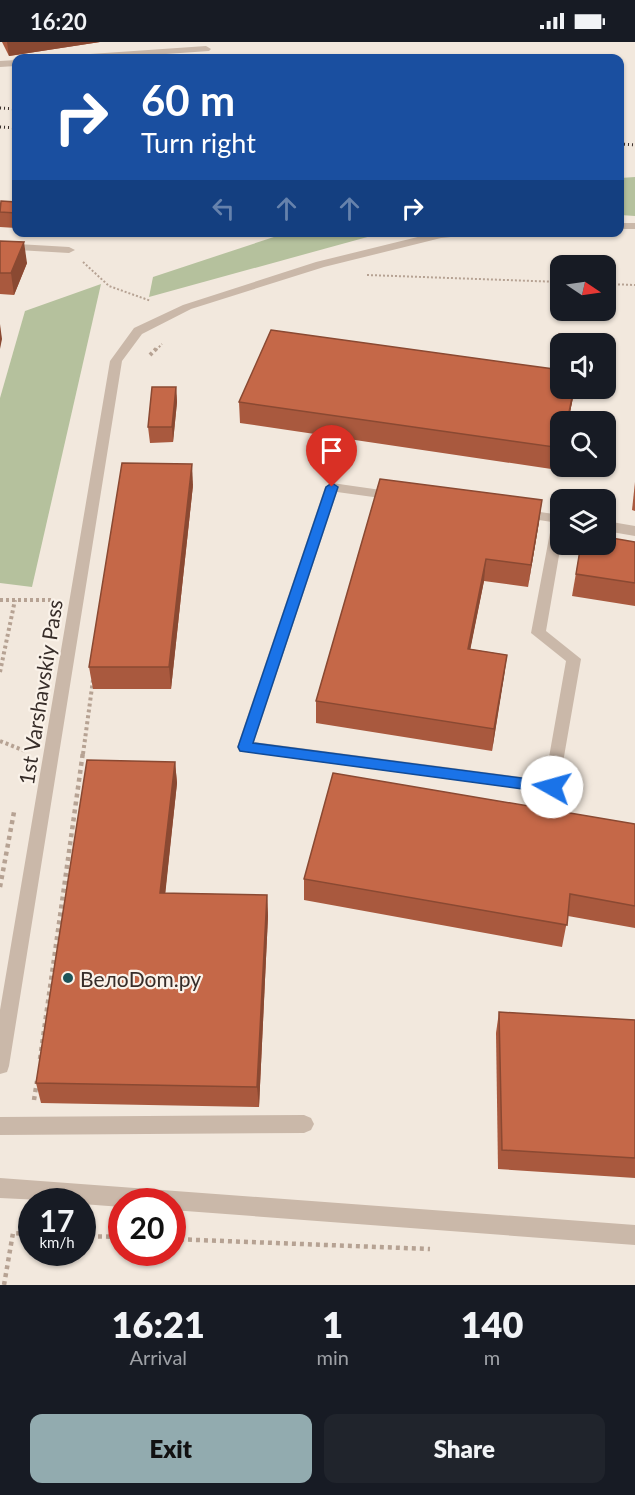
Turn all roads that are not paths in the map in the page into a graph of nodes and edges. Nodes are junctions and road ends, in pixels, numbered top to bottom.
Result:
1 (206, 49) dead end
2 (134, 54) edge
3 (433, 237) edge
4 (0, 246) edge
5 (69, 250) road end
6 (411, 498) edge
7 (502, 511) edge
8 (550, 518) edge
9 (616, 528) edge
10 (635, 531) edge
11 (553, 555) edge
12 (0, 1066) edge
13 (304, 1124) dead end
14 (0, 1126) edge
15 (0, 1188) edge
16 (635, 1235) edge

1 - 2 street
3 - 12 street, 1st Varshavskiy Pass
4 - 5 street
6 - 11 street
7 - 8 street
9 - 10 street
13 - 14 street
15 - 16 street

